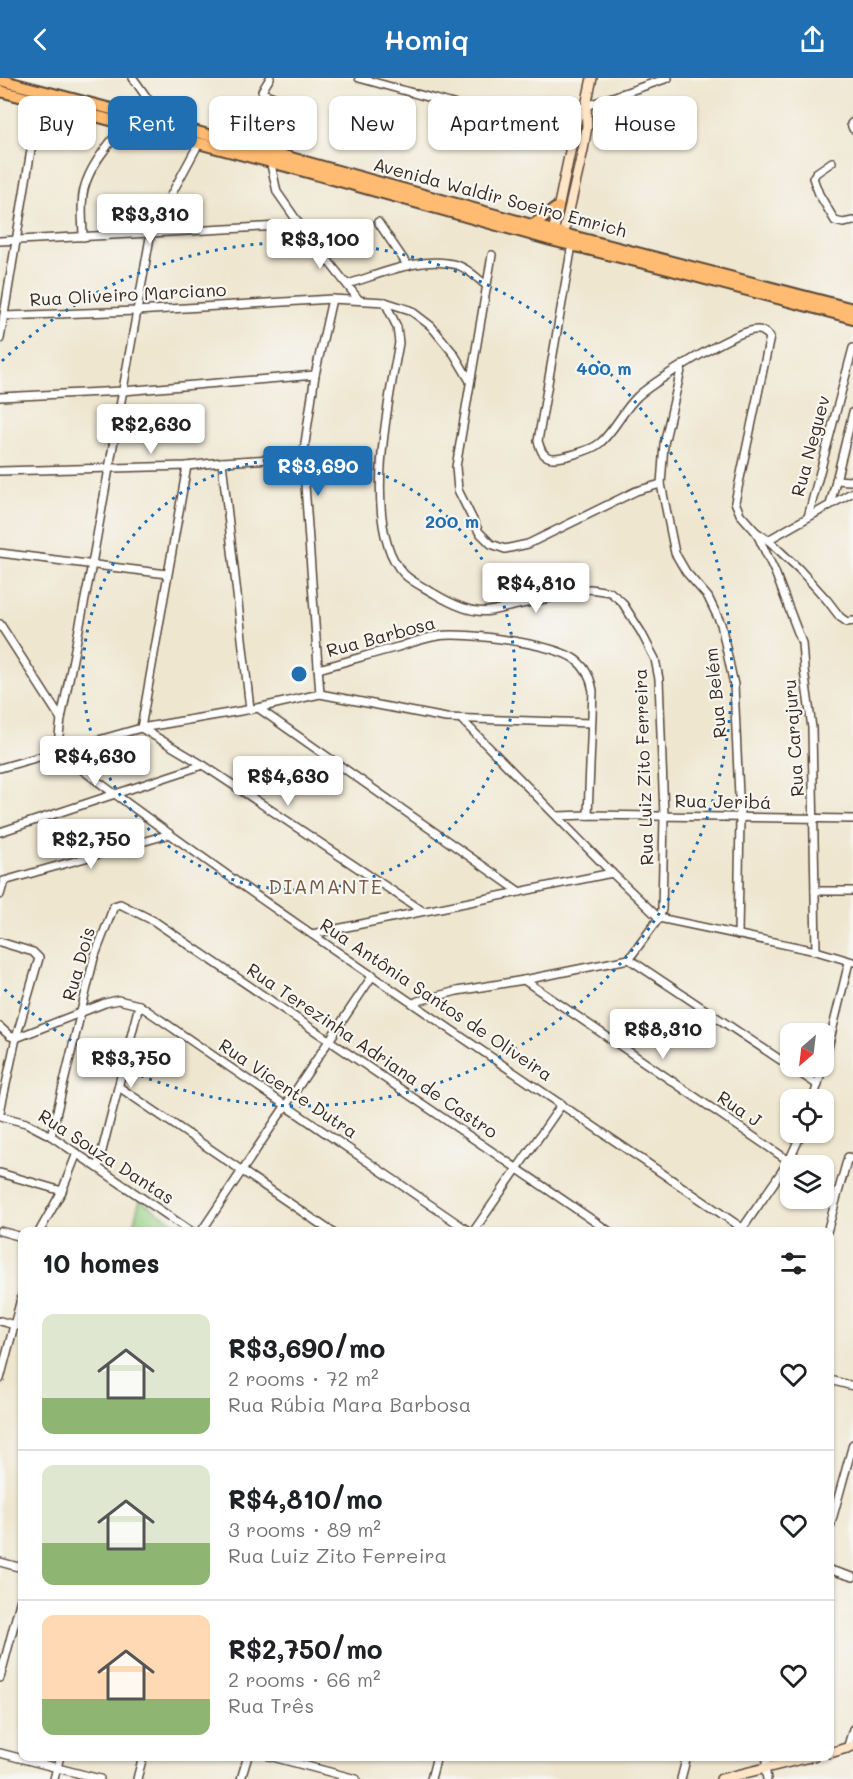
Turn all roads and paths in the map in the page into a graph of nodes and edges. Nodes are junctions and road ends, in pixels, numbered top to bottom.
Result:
1 (133, 78) edge
2 (270, 78) edge
3 (359, 78) edge
4 (592, 78) edge
5 (668, 78) edge
6 (0, 80) edge
7 (0, 91) edge
8 (20, 96) edge
9 (146, 96) edge
10 (271, 96) edge
11 (428, 97) edge
12 (586, 106) junction
13 (108, 108) edge
14 (581, 110) edge
15 (853, 122) edge
16 (853, 129) edge
17 (197, 133) edge
18 (199, 143) joint
19 (108, 146) edge
20 (31, 150) edge
21 (569, 150) edge
22 (269, 157) junction
23 (832, 162) dead end
24 (558, 207) junction
25 (853, 221) edge
26 (378, 222) dead end
27 (300, 225) junction
28 (533, 225) junction
29 (151, 232) junction
30 (83, 237) junction
31 (561, 239) junction
32 (0, 241) edge
33 (17, 241) junction
34 (492, 255) dead end
35 (408, 266) junction
36 (348, 284) junction
37 (487, 286) junction
38 (332, 299) junction
39 (359, 300) junction
40 (385, 302) junction
41 (853, 309) edge
42 (136, 311) junction
43 (4, 316) junction
44 (853, 318) edge
45 (0, 339) edge
46 (853, 348) edge
47 (682, 366) junction
48 (315, 375) junction
49 (470, 381) junction
50 (123, 391) junction
51 (0, 397) edge
52 (853, 412) edge
53 (303, 457) junction
54 (222, 462) junction
55 (187, 466) junction
56 (110, 468) junction
57 (0, 471) edge
58 (853, 479) edge
59 (836, 480) junction
60 (661, 484) junction
61 (853, 492) edge
62 (830, 505) junction
63 (808, 517) junction
64 (756, 532) junction
65 (768, 540) junction
66 (0, 553) edge
67 (92, 564) junction
68 (166, 574) junction
69 (853, 621) edge
70 (0, 624) edge
71 (318, 669) junction
72 (320, 694) junction
73 (254, 709) junction
74 (61, 719) junction
75 (461, 719) junction
76 (591, 723) junction
77 (141, 728) junction
78 (57, 751) junction
79 (202, 765) junction
80 (0, 768) edge
81 (114, 794) junction
82 (588, 814) junction
83 (557, 816) junction
84 (664, 816) junction
85 (740, 818) junction
86 (815, 819) junction
87 (853, 819) edge
88 (0, 832) edge
89 (170, 834) junction
90 (612, 873) junction
91 (2, 879) edge
92 (815, 891) junction
93 (853, 891) edge
94 (520, 892) junction
95 (0, 896) edge
96 (114, 906) joint
97 (421, 910) junction
98 (659, 918) junction
99 (312, 934) junction
100 (738, 935) junction
101 (0, 942) edge
102 (816, 951) junction
103 (629, 959) junction
104 (851, 962) edge
105 (374, 975) junction
106 (524, 980) junction
107 (414, 1004) junction
108 (139, 1005) junction
109 (80, 1013) junction
110 (834, 1025) edge
111 (0, 1027) edge
112 (16, 1038) junction
113 (329, 1040) junction
114 (820, 1077) edge
115 (818, 1085) junction
116 (119, 1087) junction
117 (817, 1089) edge
118 (562, 1104) junction
119 (285, 1105) junction
120 (0, 1114) edge
121 (51, 1136) junction
122 (77, 1153) junction
123 (780, 1155) edge
124 (850, 1158) edge
125 (98, 1167) junction
126 (517, 1168) junction
127 (241, 1171) junction
128 (0, 1173) edge
129 (780, 1174) edge
130 (62, 1191) junction
131 (42, 1227) edge
132 (185, 1227) edge
133 (204, 1227) edge
134 (325, 1227) edge
135 (465, 1227) edge
136 (476, 1227) edge
137 (603, 1227) edge
138 (737, 1227) edge
139 (743, 1227) edge
140 (829, 1227) edge
141 (0, 1230) edge
142 (18, 1236) edge
143 (0, 1321) edge
144 (18, 1326) edge
145 (18, 1329) edge
146 (0, 1379) edge
147 (834, 1381) edge
148 (853, 1386) edge
149 (853, 1444) edge
150 (834, 1513) edge
151 (0, 1562) edge
152 (18, 1567) edge
153 (834, 1571) edge
154 (853, 1577) edge
155 (18, 1610) edge
156 (0, 1678) edge
157 (853, 1729) edge
158 (850, 1747) edge
159 (0, 1752) edge
160 (834, 1752) edge
161 (18, 1757) edge
162 (34, 1761) edge
163 (59, 1761) edge
164 (142, 1761) edge
165 (246, 1761) edge
166 (288, 1761) edge
167 (436, 1761) edge
168 (686, 1761) edge
169 (767, 1761) edge
170 (794, 1761) edge
171 (57, 1767) junction
172 (765, 1768) junction
173 (54, 1779) edge
174 (100, 1779) edge
175 (137, 1779) edge
176 (241, 1779) edge
177 (356, 1779) edge
178 (431, 1779) edge
179 (681, 1779) edge
180 (721, 1779) edge
181 (768, 1779) edge

1 - 9 street
2 - 10 street
3 - 11 street
4 - 12 street
5 - 12 street
6 - 13 main road, Avenida Waldir Soeiro Emrich
7 - 8 main road, Avenida Waldir Soeiro Emrich
12 - 14 street
12 - 31 street
15 - 16 street
17 - 22 main road, Avenida Waldir Soeiro Emrich
18 - 22 main road, Avenida Waldir Soeiro Emrich
18 - 29 street
19 - 30 street
20 - 33 street
21 - 24 street
22 - 27 street
22 - 28 main road, Avenida Waldir Soeiro Emrich
22 - 31 main road, Avenida Waldir Soeiro Emrich
23 - 25 street
24 - 28 main road
24 - 31 street
26 - 35 street
27 - 29 street
27 - 36 street
28 - 31 main road, Avenida Waldir Soeiro Emrich
29 - 30 street
29 - 42 street
30 - 33 street
31 - 41 main road, Avenida Waldir Soeiro Emrich
31 - 44 main road, Avenida Waldir Soeiro Emrich
31 - 47 street
32 - 33 street
33 - 43 street
34 - 37 street
35 - 36 street
35 - 37 street
36 - 39 street
37 - 49 street
38 - 39 street, Rua Oliveiro Marciano
38 - 42 street, Rua Oliveiro Marciano
38 - 48 street
39 - 40 street, Rua Oliveiro Marciano
40 - 49 street, Rua Oliveiro Marciano
40 - 84 street, Rua Luiz Zito Ferreira
42 - 43 street, Rua Oliveiro Marciano
42 - 50 street
43 - 45 street
46 - 63 street, Rua Neguev
47 - 60 street, Rua Belém
47 - 64 street
48 - 50 street
48 - 53 street
49 - 60 street
50 - 51 street
50 - 56 street
52 - 59 street
53 - 54 street
53 - 71 street
54 - 55 street
54 - 73 street
55 - 56 street
55 - 68 street
56 - 57 street
56 - 67 street
58 - 59 street
59 - 62 street
60 - 85 street, Rua Belém
61 - 62 street
62 - 63 street
63 - 65 street
64 - 65 street
64 - 86 street, Rua Carajuru
65 - 69 street
66 - 67 street
67 - 68 street
67 - 74 street
68 - 77 street
70 - 74 street
71 - 72 street
71 - 76 street, Rua Barbosa
72 - 73 street
72 - 75 street
73 - 77 street
73 - 94 street
74 - 78 street
75 - 76 street
75 - 83 street
76 - 82 street, Rua Barbosa
77 - 78 street
77 - 79 street
78 - 80 street
78 - 81 street, Rua Antônia Santos de Oliveira
79 - 81 street
79 - 97 street
81 - 88 street
81 - 89 street, Rua Antônia Santos de Oliveira
82 - 83 street, Rua Jeribá
82 - 84 street, Rua Jeribá
83 - 90 street
84 - 85 street, Rua Jeribá
84 - 98 street, Rua Luiz Zito Ferreira
85 - 86 street, Rua Jeribá
85 - 100 street, Rua Belém
86 - 87 street, Rua Jeribá
86 - 92 street, Rua Carajuru
89 - 91 street
89 - 99 street, Rua Antônia Santos de Oliveira
90 - 94 street
90 - 98 street
91 - 95 street
92 - 93 street
92 - 102 street, Rua Carajuru
94 - 97 street
96 - 109 street, Rua Dois
96 - 113 street, Rua Terezinha Adriana de Castro
97 - 99 street
98 - 100 street
98 - 103 street
99 - 105 street, Rua Antônia Santos de Oliveira
100 - 102 street
101 - 112 street
102 - 104 street
103 - 106 street
103 - 115 street
104 - 110 street
105 - 107 street, Rua Antônia Santos de Oliveira
105 - 113 street
106 - 107 street
106 - 123 street, Rua J
107 - 118 street, Rua Antônia Santos de Oliveira
108 - 109 street
108 - 116 street
108 - 119 street, Rua Vicente Dutra
109 - 112 street
109 - 121 street, Rua Dois
111 - 112 street
112 - 120 street
113 - 119 street
113 - 126 street, Rua Terezinha Adriana de Castro
114 - 115 street
115 - 117 street
116 - 125 street
116 - 127 street
118 - 126 street
118 - 138 street, Rua Antônia Santos de Oliveira
119 - 127 street
119 - 135 street, Rua Vicente Dutra
120 - 121 street, Rua Souza Dantas
121 - 122 street, Rua Souza Dantas
122 - 125 street, Rua Souza Dantas
122 - 130 street
124 - 140 street
125 - 132 street, Rua Souza Dantas
126 - 136 street
126 - 137 street, Rua Terezinha Adriana de Castro
127 - 133 street
127 - 134 street
128 - 130 street
129 - 139 street
130 - 131 street
141 - 142 street
143 - 144 street
145 - 146 street
147 - 148 street
149 - 150 street
151 - 152 street
153 - 154 street
155 - 156 street
157 - 158 street
158 - 160 street
159 - 161 street
162 - 171 street
163 - 171 street
164 - 175 street
165 - 176 street
166 - 177 street
167 - 178 street
168 - 179 street
169 - 172 street
170 - 172 street
171 - 173 street
171 - 174 street
172 - 180 street
172 - 181 street

